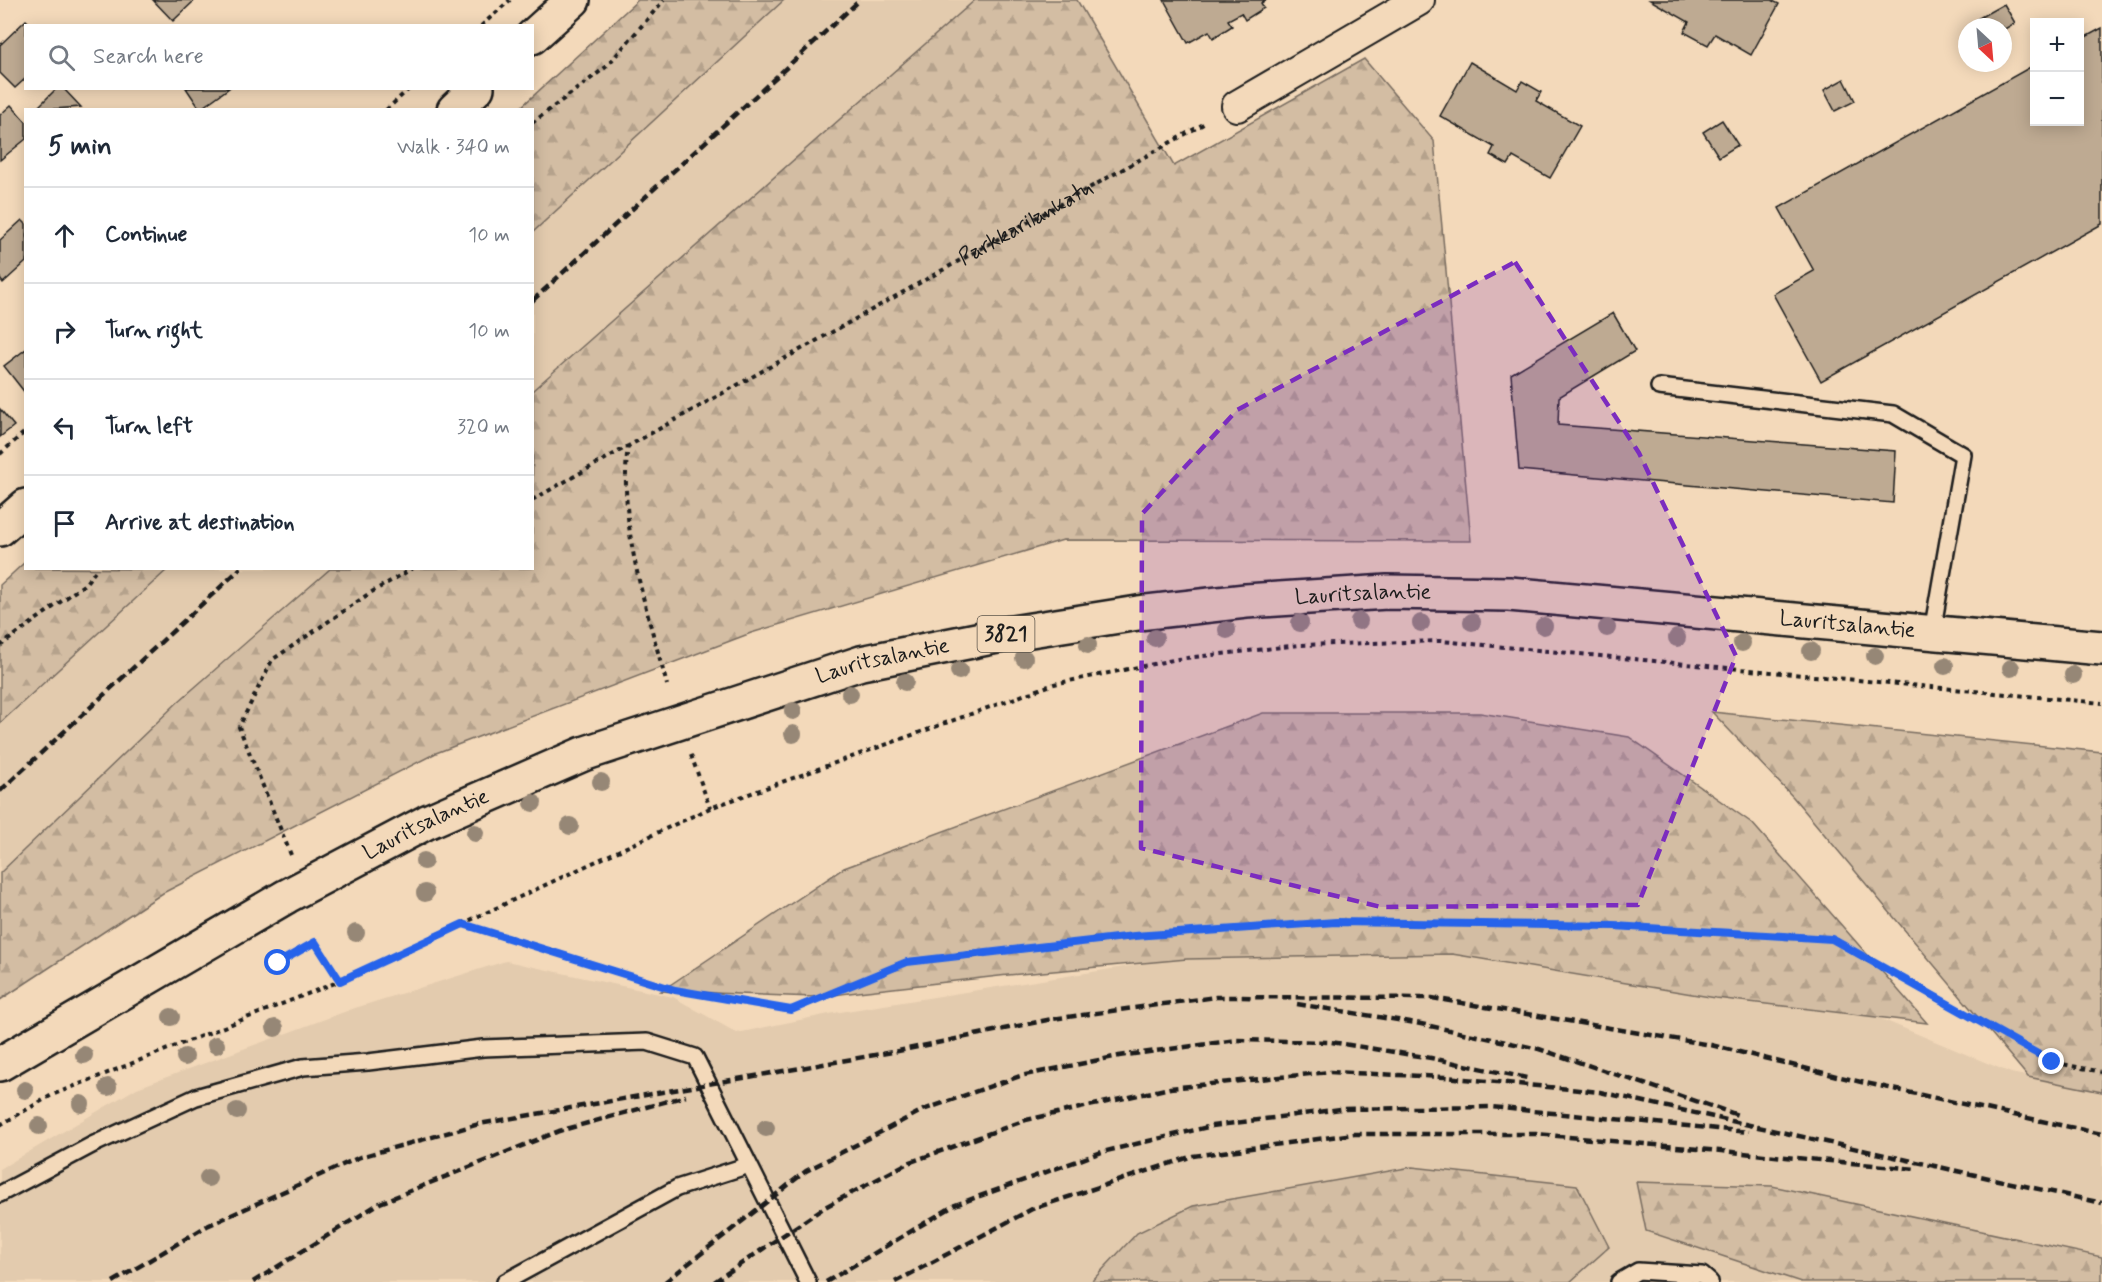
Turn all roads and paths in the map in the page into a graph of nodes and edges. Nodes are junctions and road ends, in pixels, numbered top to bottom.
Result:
1 (510, 0) edge
2 (573, 0) edge
3 (664, 0) edge
4 (1419, 0) edge
5 (483, 24) edge
6 (534, 35) edge
7 (408, 90) edge
8 (475, 90) edge
9 (1237, 106) joint
10 (388, 108) edge
11 (456, 108) edge
12 (534, 121) edge
13 (1659, 387) dead end
14 (24, 433) edge
15 (628, 444) junction
16 (0, 454) edge
17 (534, 499) edge
18 (24, 508) edge
19 (0, 530) edge
20 (96, 570) edge
21 (410, 570) edge
22 (1932, 632) junction
23 (0, 646) edge
24 (2102, 648) edge
25 (666, 685) dead end
26 (2102, 703) edge
27 (691, 753) dead end
28 (710, 808) junction
29 (294, 861) dead end
30 (463, 924) junction
31 (278, 963) dead end
32 (340, 981) junction
33 (0, 1064) edge
34 (2102, 1072) edge
35 (0, 1125) edge
36 (749, 1165) junction
37 (0, 1194) edge
38 (505, 1282) edge
39 (808, 1282) edge
40 (1619, 1282) edge
41 (1710, 1282) edge

1 - 5 path
2 - 6 main road
3 - 12 path
4 - 9 street
7 - 10 path
8 - 11 main road
9 - 15 path, Parkkarilankatu
13 - 22 lane
14 - 16 path
15 - 17 path, Parkkarilankatu
15 - 25 path
18 - 19 main road
20 - 23 path
21 - 29 path
22 - 24 main road, Lauritsalantie / 3821
22 - 33 main road, Lauritsalantie / 3821
26 - 28 path
27 - 28 path
28 - 30 path
30 - 32 path
30 - 34 path
31 - 32 path
32 - 35 path
36 - 37 lane
36 - 38 lane
36 - 39 lane
40 - 41 lane

